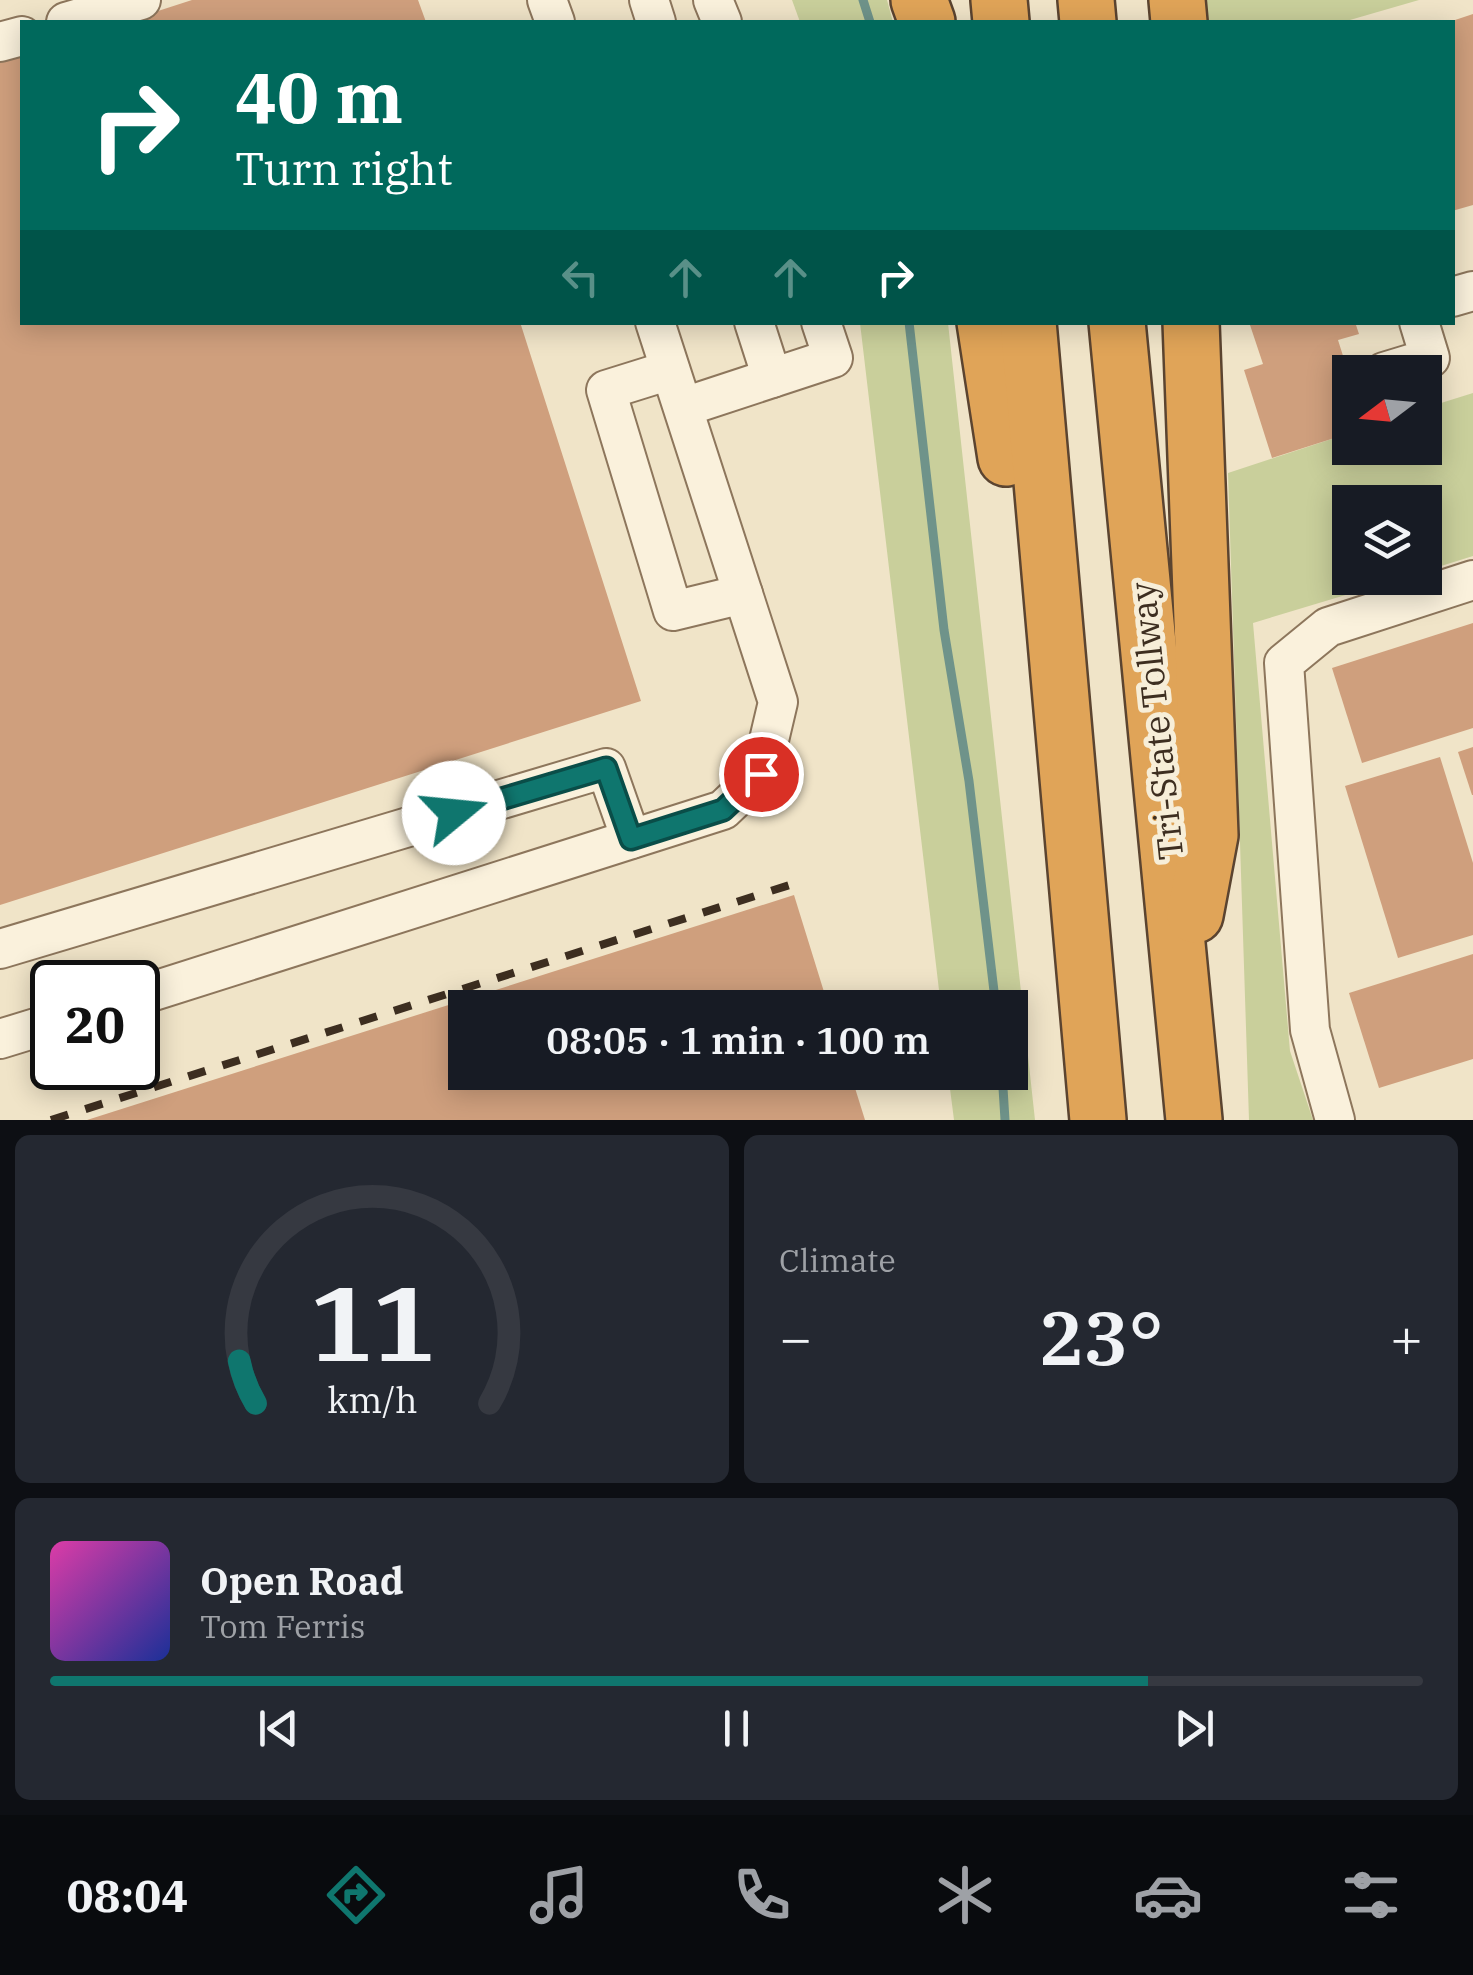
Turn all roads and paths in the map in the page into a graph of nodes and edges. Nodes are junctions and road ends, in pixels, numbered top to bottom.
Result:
1 (142, 0) edge
2 (73, 20) edge
3 (656, 325) edge
4 (755, 325) edge
5 (986, 325) edge
6 (1028, 325) edge
7 (1117, 325) edge
8 (1191, 325) edge
9 (1419, 325) edge
10 (827, 340) edge
11 (1429, 355) edge
12 (670, 370) junction
13 (772, 378) junction
14 (684, 407) junction
15 (1473, 580) edge
16 (743, 594) junction
17 (631, 839) junction
18 (0, 949) edge
19 (1183, 977) junction
20 (160, 989) edge
21 (1087, 990) junction
22 (30, 1030) edge
23 (0, 1040) edge
24 (1098, 1120) edge
25 (1194, 1120) edge
26 (1334, 1120) edge

1 - 2 street
3 - 12 street
4 - 13 street
5 - 21 highway
6 - 21 highway
7 - 19 highway, Tri-State Tollway
8 - 19 highway
9 - 11 street
10 - 13 street
12 - 14 street
12 - 16 street
13 - 14 street
14 - 16 street
15 - 26 street
16 - 17 street
17 - 18 street
17 - 20 street
19 - 25 highway, Tri-State Tollway
21 - 24 highway
22 - 23 street

